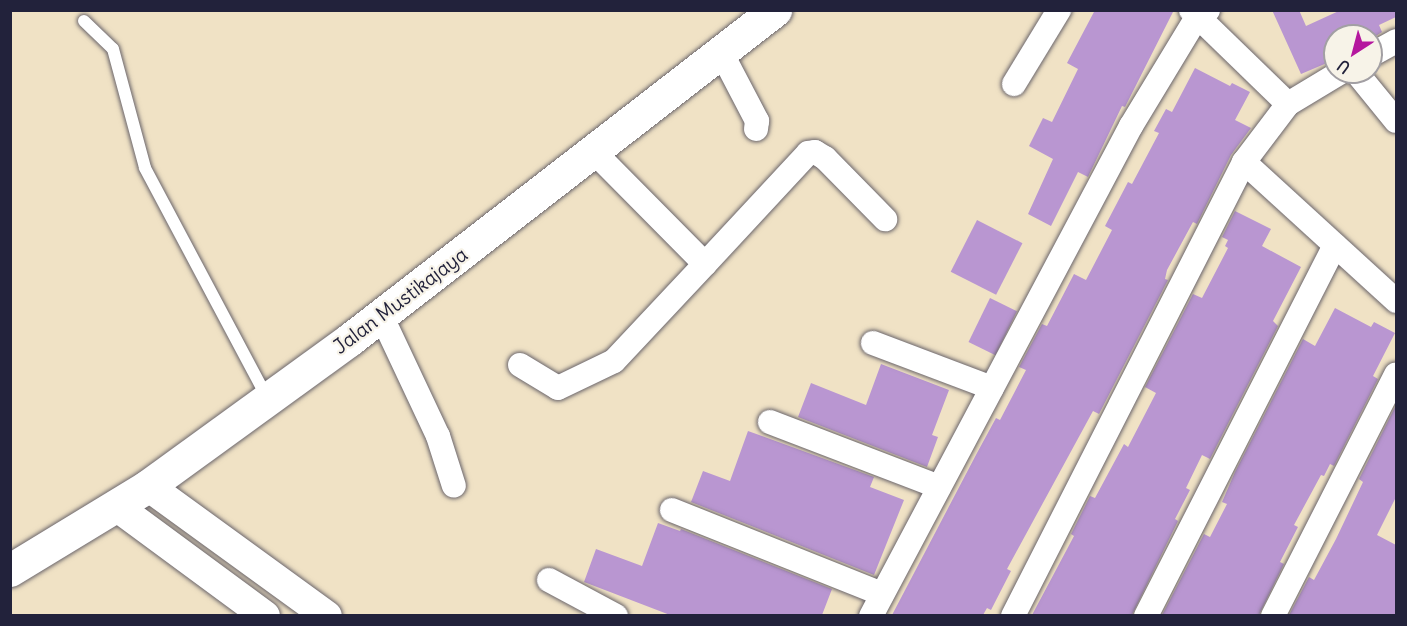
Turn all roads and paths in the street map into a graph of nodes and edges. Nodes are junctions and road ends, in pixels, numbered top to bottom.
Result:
1 (775, 10) edge
2 (1059, 10) edge
3 (1199, 13) edge
4 (84, 21) dead end
5 (721, 52) junction
6 (1323, 83) edge
7 (1014, 84) dead end
8 (1366, 84) edge
9 (1288, 104) junction
10 (1396, 122) edge
11 (756, 129) dead end
12 (593, 151) junction
13 (1244, 162) junction
14 (885, 219) dead end
15 (1335, 245) junction
16 (705, 264) junction
17 (1396, 301) edge
18 (381, 315) junction
19 (873, 343) dead end
20 (520, 365) dead end
21 (1396, 375) edge
22 (992, 388) junction
23 (267, 397) junction
24 (770, 422) dead end
25 (148, 486) junction
26 (454, 486) dead end
27 (939, 487) junction
28 (116, 506) junction
29 (672, 510) dead end
30 (10, 570) edge
31 (549, 580) dead end
32 (291, 590) junction
33 (882, 594) junction
34 (265, 615) edge
35 (272, 615) edge
36 (327, 615) edge
37 (616, 615) edge
38 (871, 615) edge
39 (1013, 615) edge
40 (1146, 615) edge
41 (1273, 615) edge

1 - 5 main road, Jalan Mustikajaya
2 - 7 street
3 - 9 street
3 - 22 street
4 - 23 lane
5 - 11 street
5 - 12 main road, Jalan Mustikajaya
6 - 9 street
8 - 10 street
9 - 13 street
12 - 16 street
12 - 18 main road, Jalan Mustikajaya
13 - 15 street
13 - 39 street
14 - 16 street
15 - 17 street
15 - 40 street
16 - 20 street
18 - 23 main road, Jalan Mustikajaya
18 - 26 street
19 - 22 street
21 - 41 street
22 - 27 street
23 - 25 main road, Jalan Mustikajaya
24 - 27 street
25 - 28 main road, Jalan Mustikajaya
25 - 32 street
27 - 33 street
28 - 30 main road, Jalan Mustikajaya
28 - 34 street
29 - 33 street
31 - 37 street
32 - 35 street
32 - 36 street
33 - 38 street

